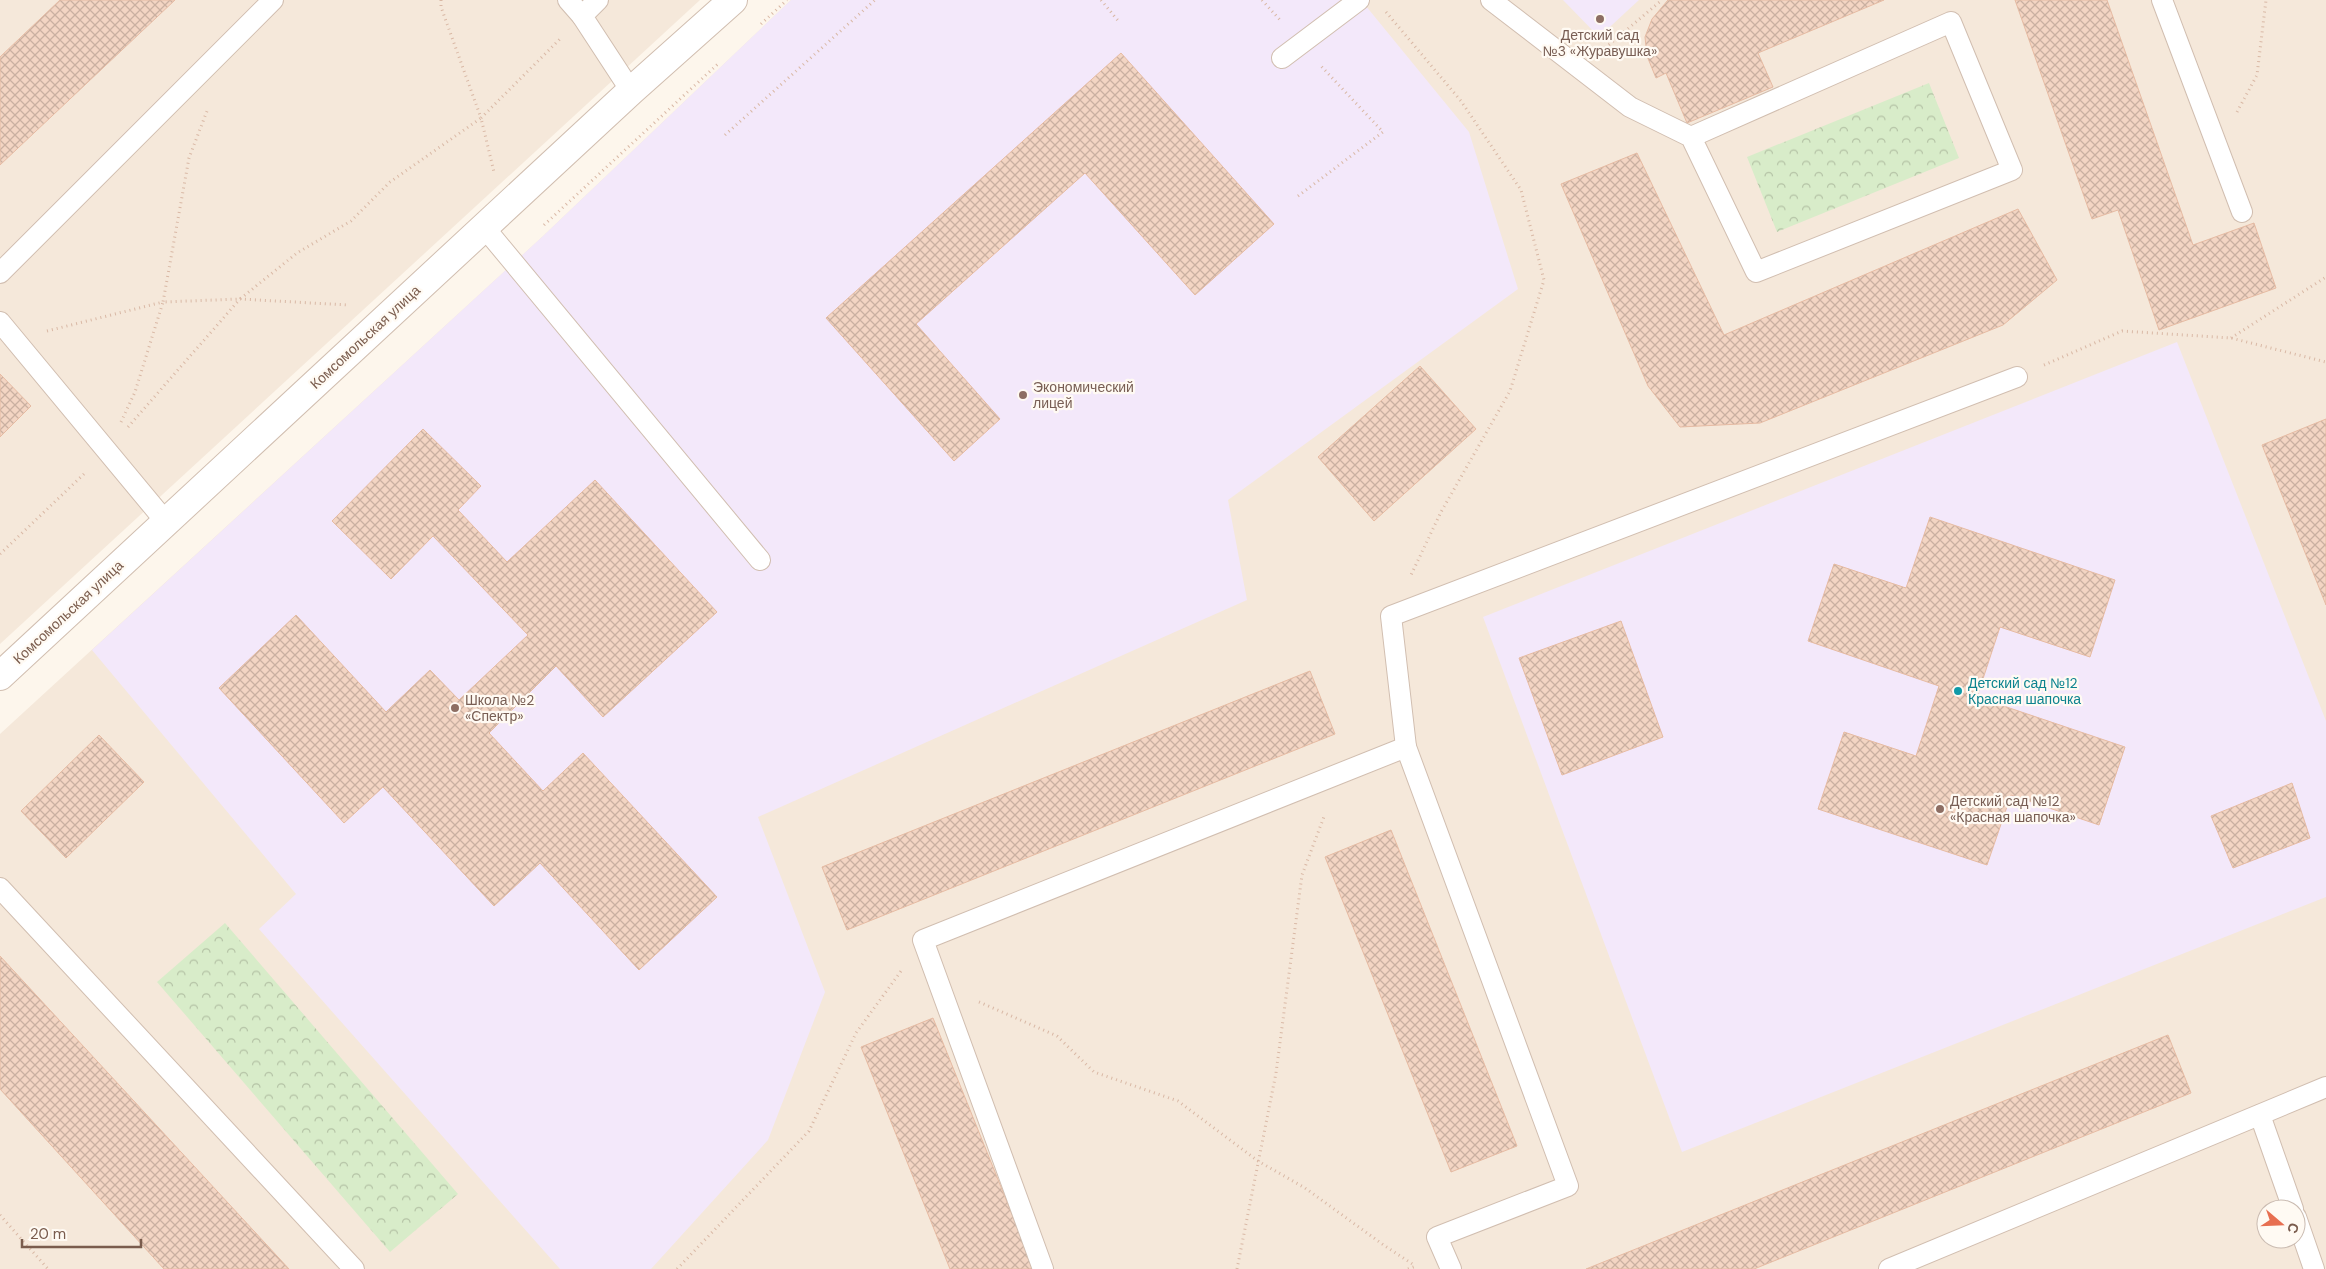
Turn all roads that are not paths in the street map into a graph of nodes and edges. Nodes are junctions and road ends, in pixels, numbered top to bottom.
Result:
1 (273, 0) edge
2 (568, 0) edge
3 (598, 0) edge
4 (733, 0) edge
5 (1359, 0) edge
6 (1491, 0) edge
7 (2162, 0) edge
8 (582, 16) junction
9 (1282, 58) dead end
10 (631, 91) junction
11 (1691, 137) junction
12 (2242, 212) dead end
13 (493, 219) junction
14 (0, 273) edge
15 (0, 322) edge
16 (2017, 377) road end
17 (166, 522) junction
18 (760, 560) dead end
19 (0, 676) edge
20 (1406, 747) junction
21 (0, 888) edge
22 (2326, 1087) edge
23 (2260, 1115) junction
24 (2289, 1199) edge
25 (2306, 1246) edge
26 (354, 1269) edge
27 (1043, 1269) edge
28 (1451, 1269) edge
29 (1889, 1269) edge
30 (2314, 1269) edge

1 - 14 lane
2 - 8 lane
3 - 8 lane
4 - 10 street, Комсомольская улица
5 - 9 lane
6 - 11 lane
7 - 12 lane
8 - 10 lane
10 - 13 street, Комсомольская улица
11 - 11 lane
13 - 17 street, Комсомольская улица
13 - 18 lane
15 - 17 lane
16 - 20 lane
17 - 19 street, Комсомольская улица
20 - 27 lane
20 - 28 lane
21 - 26 lane
22 - 23 lane
23 - 24 lane
23 - 29 lane
25 - 30 lane

